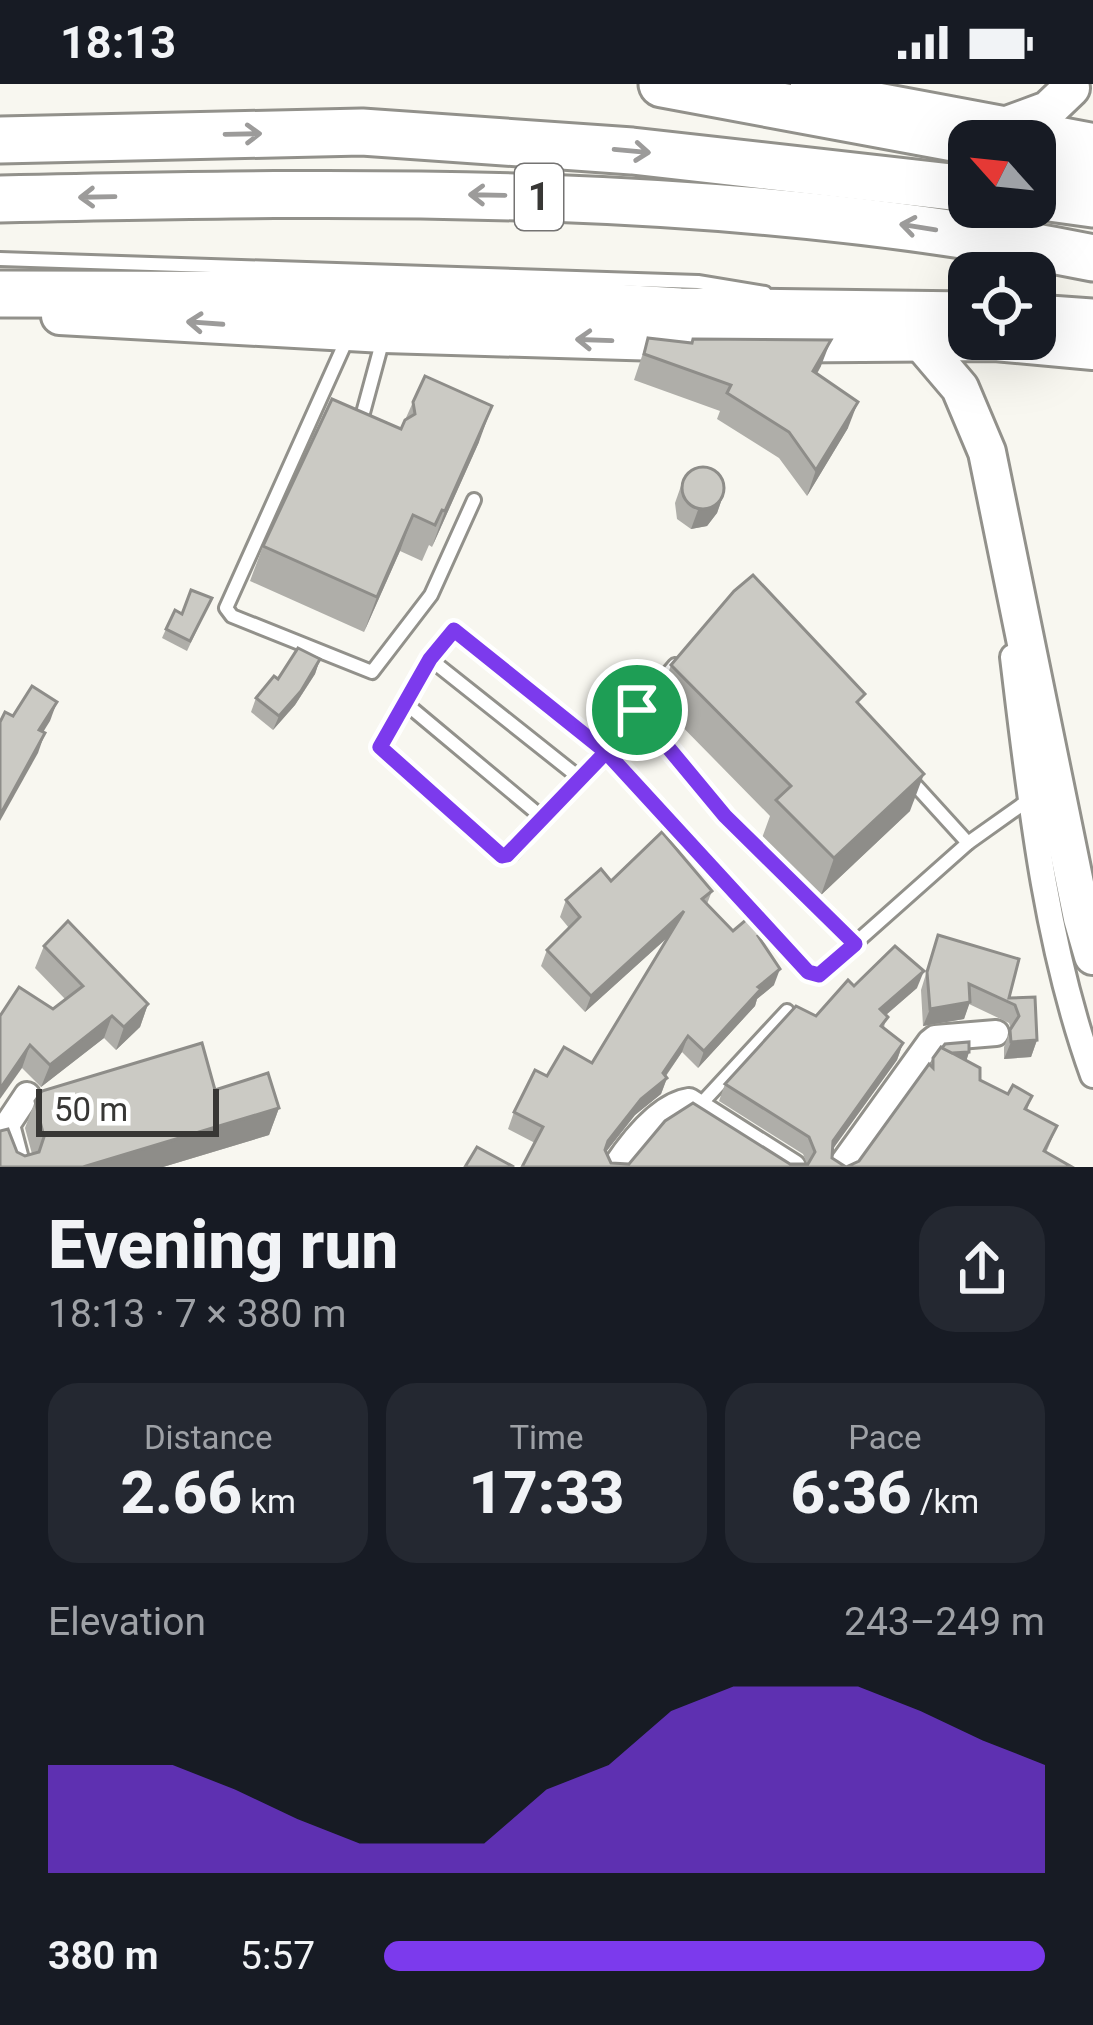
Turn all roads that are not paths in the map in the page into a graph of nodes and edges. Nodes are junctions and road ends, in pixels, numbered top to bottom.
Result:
1 (662, 84) edge
2 (809, 84) edge
3 (1079, 89) edge
4 (1049, 120) edge
5 (948, 127) edge
6 (0, 140) edge
7 (948, 141) edge
8 (948, 187) edge
9 (0, 199) edge
10 (1084, 256) edge
11 (0, 259) edge
12 (0, 294) edge
13 (817, 310) junction
14 (948, 314) edge
15 (0, 316) edge
16 (1056, 328) edge
17 (366, 333) junction
18 (920, 341) junction
19 (1092, 345) edge
20 (316, 412) junction
21 (358, 431) junction
22 (375, 438) edge
23 (987, 452) junction
24 (474, 500) dead end
25 (689, 649) edge
26 (430, 659) junction
27 (404, 702) junction
28 (637, 710) junction
29 (606, 752) junction
30 (890, 758) edge
31 (581, 779) junction
32 (1030, 799) junction
33 (544, 819) junction
34 (968, 843) junction
35 (855, 944) junction
36 (1093, 956) edge
37 (787, 1010) edge
38 (996, 1033) dead end
39 (1093, 1075) edge
40 (26, 1095) dead end
41 (700, 1105) junction
42 (18, 1167) edge
43 (616, 1167) edge
44 (794, 1167) edge
45 (840, 1167) edge

1 - 7 highway
2 - 5 street
3 - 4 street
6 -> 8 highway, 1
10 -> 9 highway, 1
11 - 13 lane
12 - 13 highway
13 - 14 highway
17 -> 15 street
16 - 19 highway
18 -> 17 street
17 - 20 lane
17 - 21 lane
18 - 19 street
18 - 23 street
20 - 21 lane
20 - 24 lane
21 - 22 lane
23 - 32 street
23 - 36 street
25 - 28 lane
26 - 27 lane
26 - 29 lane
26 - 31 lane
27 - 33 lane
27 - 33 lane
28 - 29 lane
28 - 35 lane
29 - 31 lane
29 - 35 lane
30 - 34 lane
31 - 33 lane
32 - 34 lane
32 - 39 street
34 - 35 lane
37 - 41 lane
38 - 45 street
40 - 42 street
41 - 43 street
41 - 44 street

